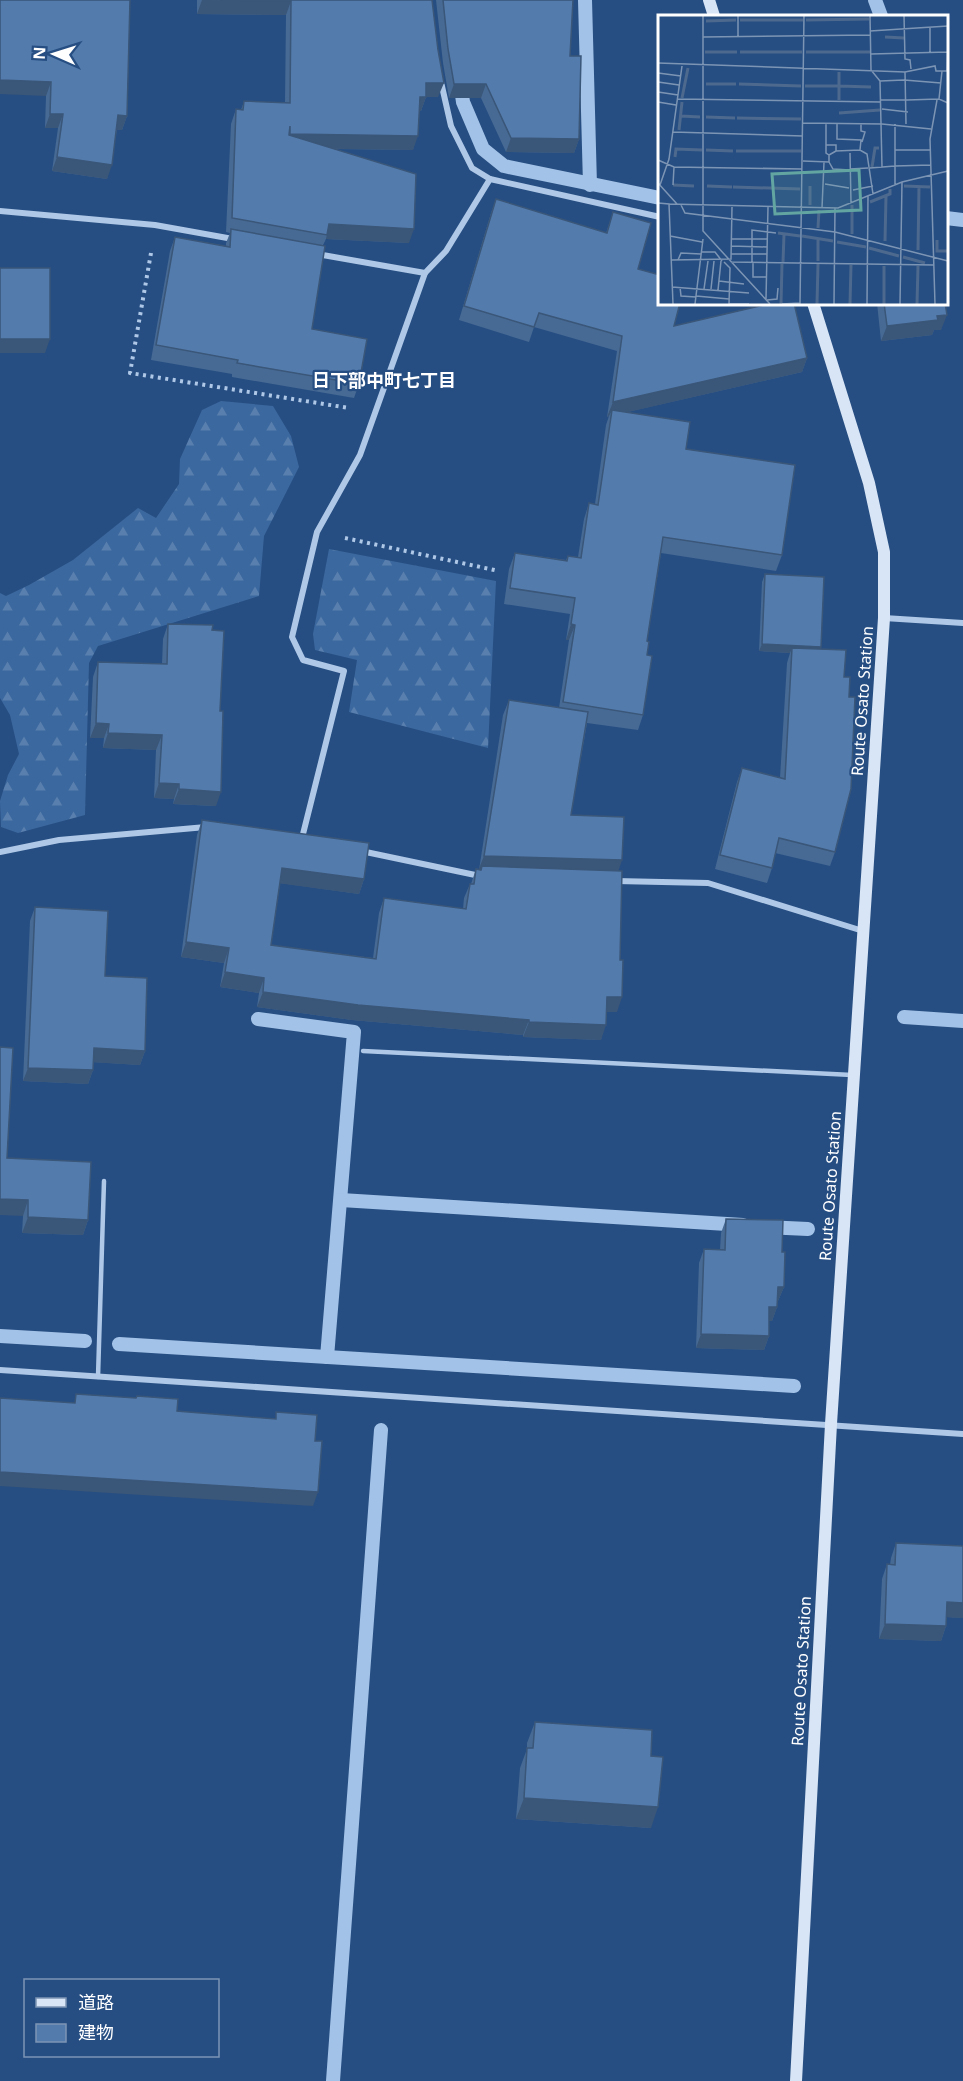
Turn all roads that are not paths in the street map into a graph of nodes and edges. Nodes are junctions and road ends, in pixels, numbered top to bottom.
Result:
1 (709, 0) edge
2 (714, 15) edge
3 (438, 72) edge
4 (490, 179) junction
5 (0, 211) edge
6 (658, 217) edge
7 (237, 240) edge
8 (308, 252) edge
9 (425, 273) junction
10 (813, 304) edge
11 (884, 618) junction
12 (963, 623) edge
13 (218, 827) edge
14 (292, 836) edge
15 (302, 838) junction
16 (313, 840) edge
17 (357, 850) edge
18 (0, 852) edge
19 (489, 877) edge
20 (604, 880) edge
21 (863, 931) junction
22 (363, 1051) dead end
23 (854, 1075) junction
24 (104, 1181) dead end
25 (0, 1370) edge
26 (98, 1377) junction
27 (831, 1424) junction
28 (963, 1434) edge
29 (796, 2081) edge

1 - 2 main road
3 - 4 street
4 - 6 street
4 - 9 street
5 - 7 street
8 - 9 street
9 - 15 street
10 - 11 main road, Route Osato Station
11 - 12 street
11 - 21 main road, Route Osato Station
13 - 18 street
14 - 15 street
15 - 16 street
17 - 19 street
20 - 21 street
21 - 23 main road, Route Osato Station
22 - 23 lane
23 - 27 main road, Route Osato Station
24 - 26 lane
25 - 26 street
26 - 27 street
27 - 28 street
27 - 29 main road, Route Osato Station

